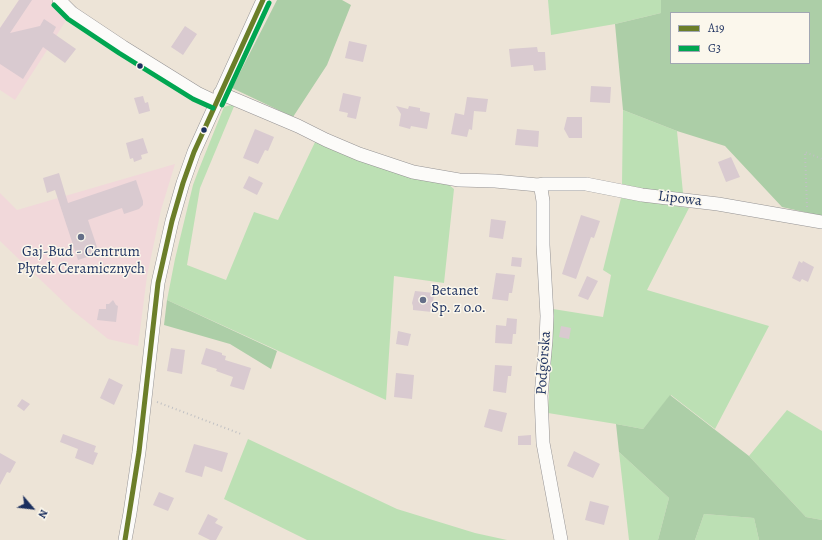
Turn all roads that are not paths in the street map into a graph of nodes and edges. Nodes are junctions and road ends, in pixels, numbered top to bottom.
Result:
1 (59, 0) edge
2 (263, 0) edge
3 (218, 97) junction
4 (538, 185) junction
5 (822, 222) edge
6 (125, 540) edge
7 (561, 540) edge

1 - 3 street, Lipowa
2 - 3 street
3 - 4 street, Lipowa
3 - 6 street
4 - 5 street, Lipowa
4 - 7 street, Podgórska

